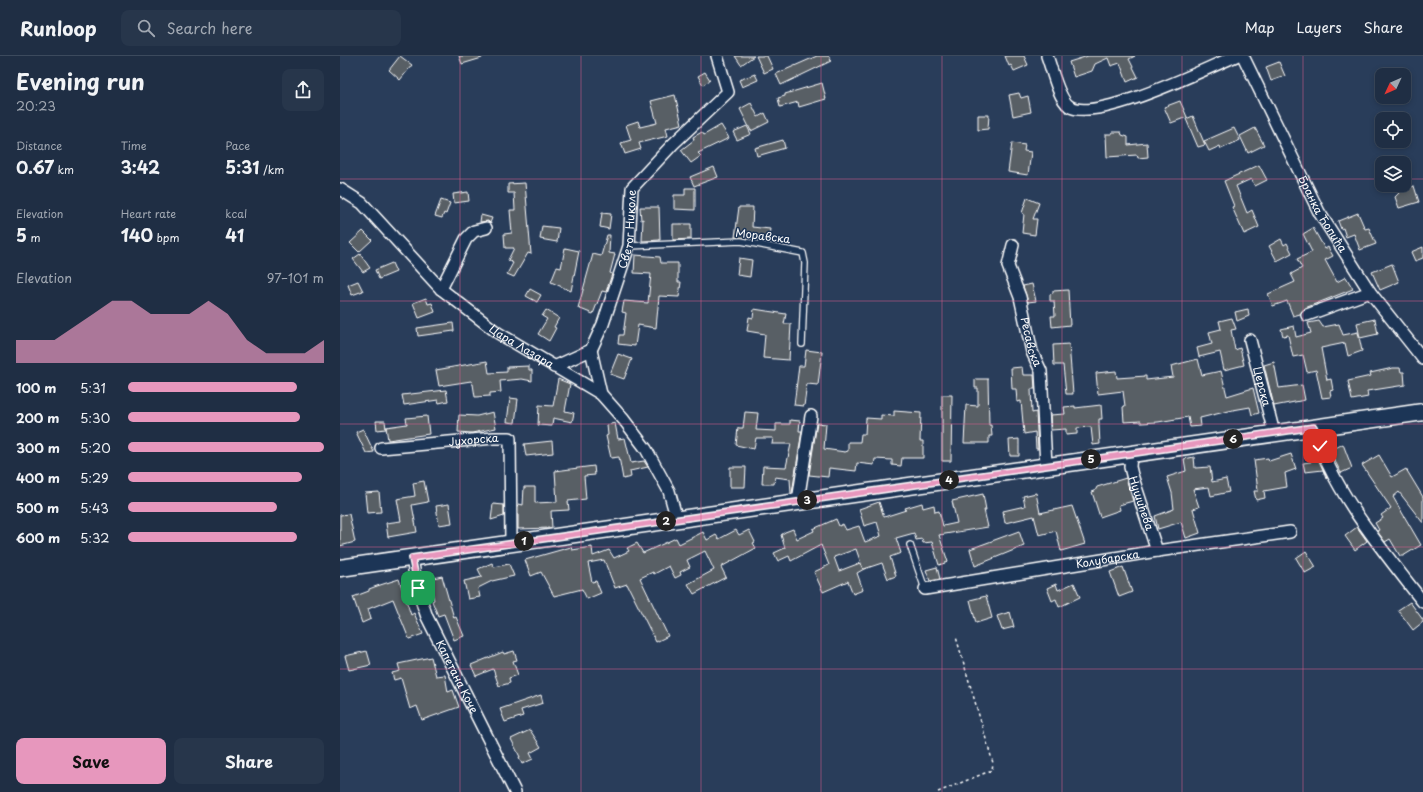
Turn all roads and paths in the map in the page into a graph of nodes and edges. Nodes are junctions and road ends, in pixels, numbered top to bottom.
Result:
1 (717, 56) edge
2 (1047, 56) edge
3 (1236, 56) edge
4 (1243, 56) edge
5 (340, 190) edge
6 (486, 228) dead end
7 (1012, 245) dead end
8 (629, 246) junction
9 (441, 289) junction
10 (1370, 292) junction
11 (1308, 315) dead end
12 (1250, 340) dead end
13 (802, 344) dead end
14 (591, 350) junction
15 (1423, 359) edge
16 (554, 367) junction
17 (601, 394) junction
18 (1423, 412) edge
19 (811, 416) dead end
20 (1314, 427) junction
21 (1274, 433) junction
22 (382, 448) dead end
23 (1131, 454) junction
24 (1046, 465) junction
25 (798, 501) junction
26 (677, 520) junction
27 (1290, 532) dead end
28 (511, 542) junction
29 (910, 545) dead end
30 (1157, 551) junction
31 (412, 558) junction
32 (340, 568) edge
33 (925, 589) joint
34 (1423, 602) edge
35 (956, 637) dead end
36 (515, 792) edge
37 (938, 792) edge

1 - 8 street, Светог Николе
2 - 3 street
4 - 10 street, Бранка Ћопића
5 - 9 street, Цара Лазара
6 - 9 street
7 - 24 street, Ресавска
8 - 13 lane, Моравска
8 - 14 street, Светог Николе
9 - 16 street, Цара Лазара
10 - 11 street
10 - 15 street, Бранка Ћопића
12 - 21 street, Церска
14 - 16 street
14 - 17 street
16 - 17 street, Цара Лазара
17 - 26 street, Цара Лазара
18 - 20 main road
19 - 25 street
20 - 21 main road
20 - 34 street
21 - 23 main road
22 - 28 street, Јухорска
23 - 24 main road
23 - 30 street, Нушићева
24 - 25 main road
25 - 26 main road
26 - 28 main road
27 - 30 street, Колубарска
28 - 31 main road
29 - 33 lane
30 - 33 street, Колубарска
31 - 32 main road
31 - 36 street, Капетана Коче
35 - 37 path

